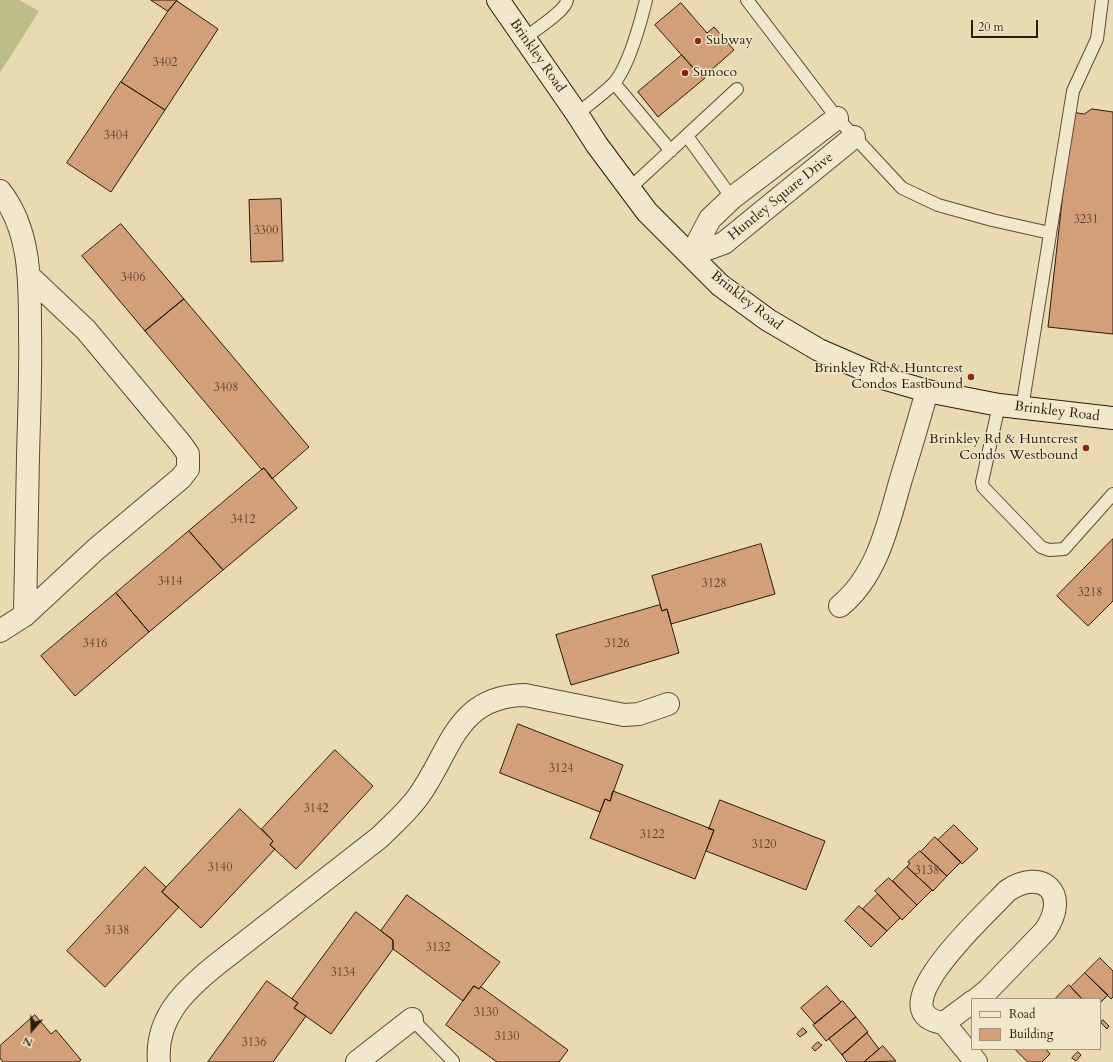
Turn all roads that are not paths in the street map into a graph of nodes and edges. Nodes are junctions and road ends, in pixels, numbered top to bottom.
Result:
1 (498, 0) edge
2 (567, 0) edge
3 (646, 0) edge
4 (747, 0) edge
5 (1102, 0) edge
6 (524, 38) junction
7 (614, 83) junction
8 (738, 89) dead end
9 (577, 114) junction
10 (836, 118) junction
11 (687, 136) junction
12 (854, 137) junction
13 (670, 151) junction
14 (630, 188) junction
15 (0, 191) edge
16 (732, 198) junction
17 (1050, 233) junction
18 (691, 255) junction
19 (30, 277) junction
20 (927, 391) junction
21 (999, 405) junction
22 (1022, 408) junction
23 (1113, 418) edge
24 (1113, 494) edge
25 (840, 606) dead end
26 (26, 615) junction
27 (0, 630) edge
28 (668, 704) dead end
29 (978, 998) edge
30 (971, 1003) edge
31 (412, 1019) joint
32 (944, 1024) junction
33 (159, 1062) edge
34 (357, 1062) edge
35 (453, 1062) edge
36 (976, 1062) edge

1 - 6 street, Brinkley Road
2 - 6 lane
3 - 7 lane
4 - 10 lane
5 - 17 lane
6 - 9 street, Brinkley Road
7 - 9 lane
7 - 13 lane
8 - 11 lane
9 - 14 street, Brinkley Road
10 - 12 lane
10 - 16 street, Huntley Square Drive
11 - 13 lane
11 - 16 lane
12 - 17 lane
12 - 18 street, Huntley Square Drive
13 - 14 lane
14 - 18 street, Brinkley Road
15 - 19 street
16 - 18 street, Huntley Square Drive
17 - 22 lane
18 - 20 street, Brinkley Road
19 - 26 street
19 - 26 street
20 - 21 street, Brinkley Road
20 - 25 street
21 - 22 street, Brinkley Road
21 - 24 lane
22 - 23 street, Brinkley Road
26 - 27 street
28 - 33 street
29 - 32 street
30 - 32 street
31 - 34 street
31 - 35 lane
32 - 36 street

